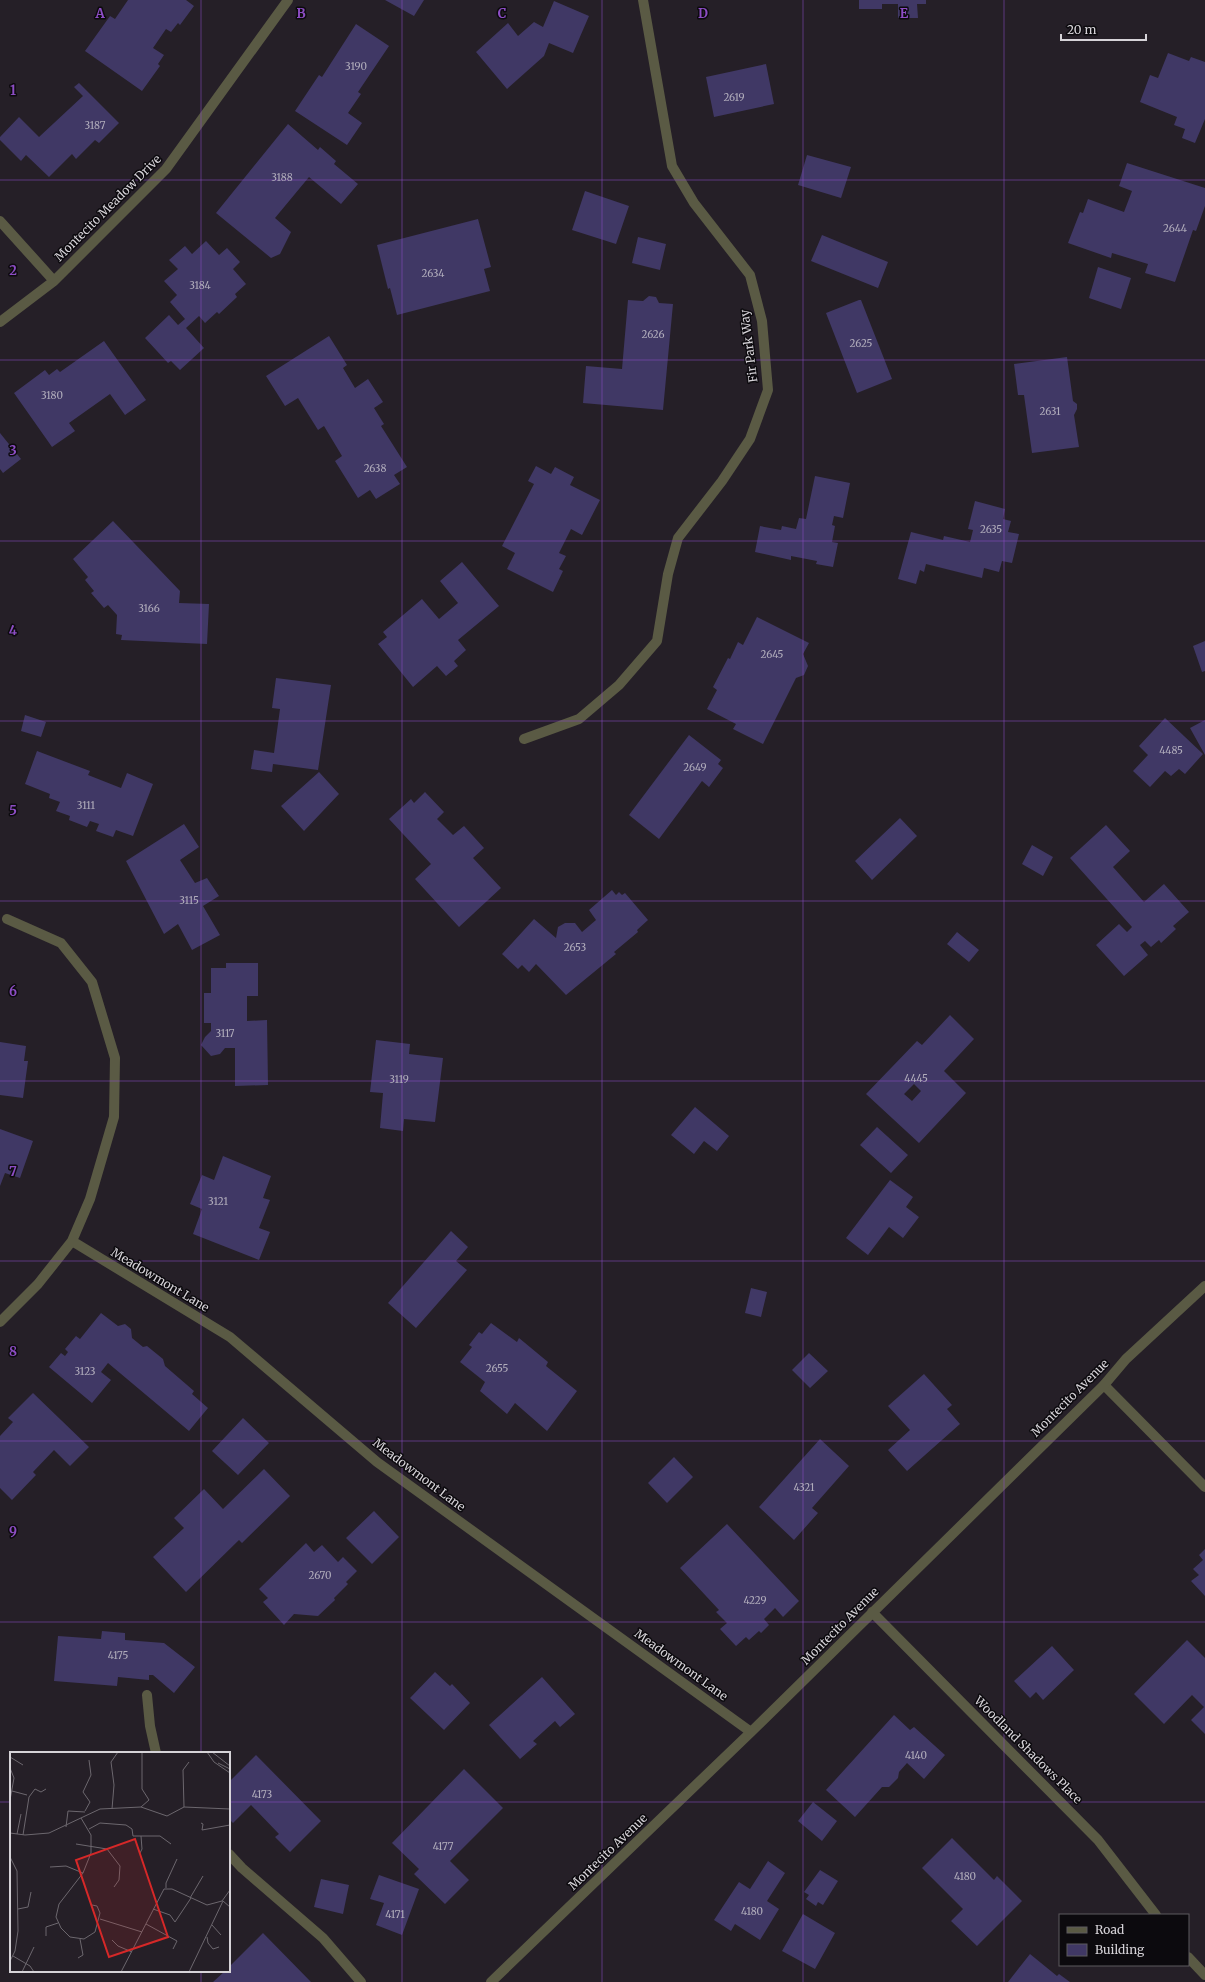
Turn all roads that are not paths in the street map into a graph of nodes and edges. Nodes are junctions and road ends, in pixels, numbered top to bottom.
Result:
1 (288, 0) edge
2 (643, 0) edge
3 (0, 221) edge
4 (54, 281) junction
5 (0, 322) edge
6 (524, 739) dead end
7 (8, 920) dead end
8 (72, 1241) junction
9 (1205, 1286) edge
10 (0, 1322) edge
11 (1104, 1385) junction
12 (1205, 1487) edge
13 (872, 1612) junction
14 (147, 1695) dead end
15 (751, 1732) junction
16 (156, 1752) edge
17 (230, 1855) edge
18 (1155, 1914) edge
19 (1189, 1958) edge
20 (1205, 1975) edge
21 (361, 1982) edge
22 (491, 1982) edge

1 - 4 street, Montecito Meadow Drive
2 - 6 street, Fir Park Way
3 - 4 street
4 - 5 street, Montecito Meadow Drive
7 - 8 street
8 - 10 street
8 - 15 street, Meadowmont Lane
9 - 11 street, Montecito Avenue
11 - 12 street
11 - 13 street, Montecito Avenue
13 - 15 street, Montecito Avenue
13 - 18 street, Woodland Shadows Place
14 - 16 street
15 - 22 street, Montecito Avenue
17 - 21 street
19 - 20 street

